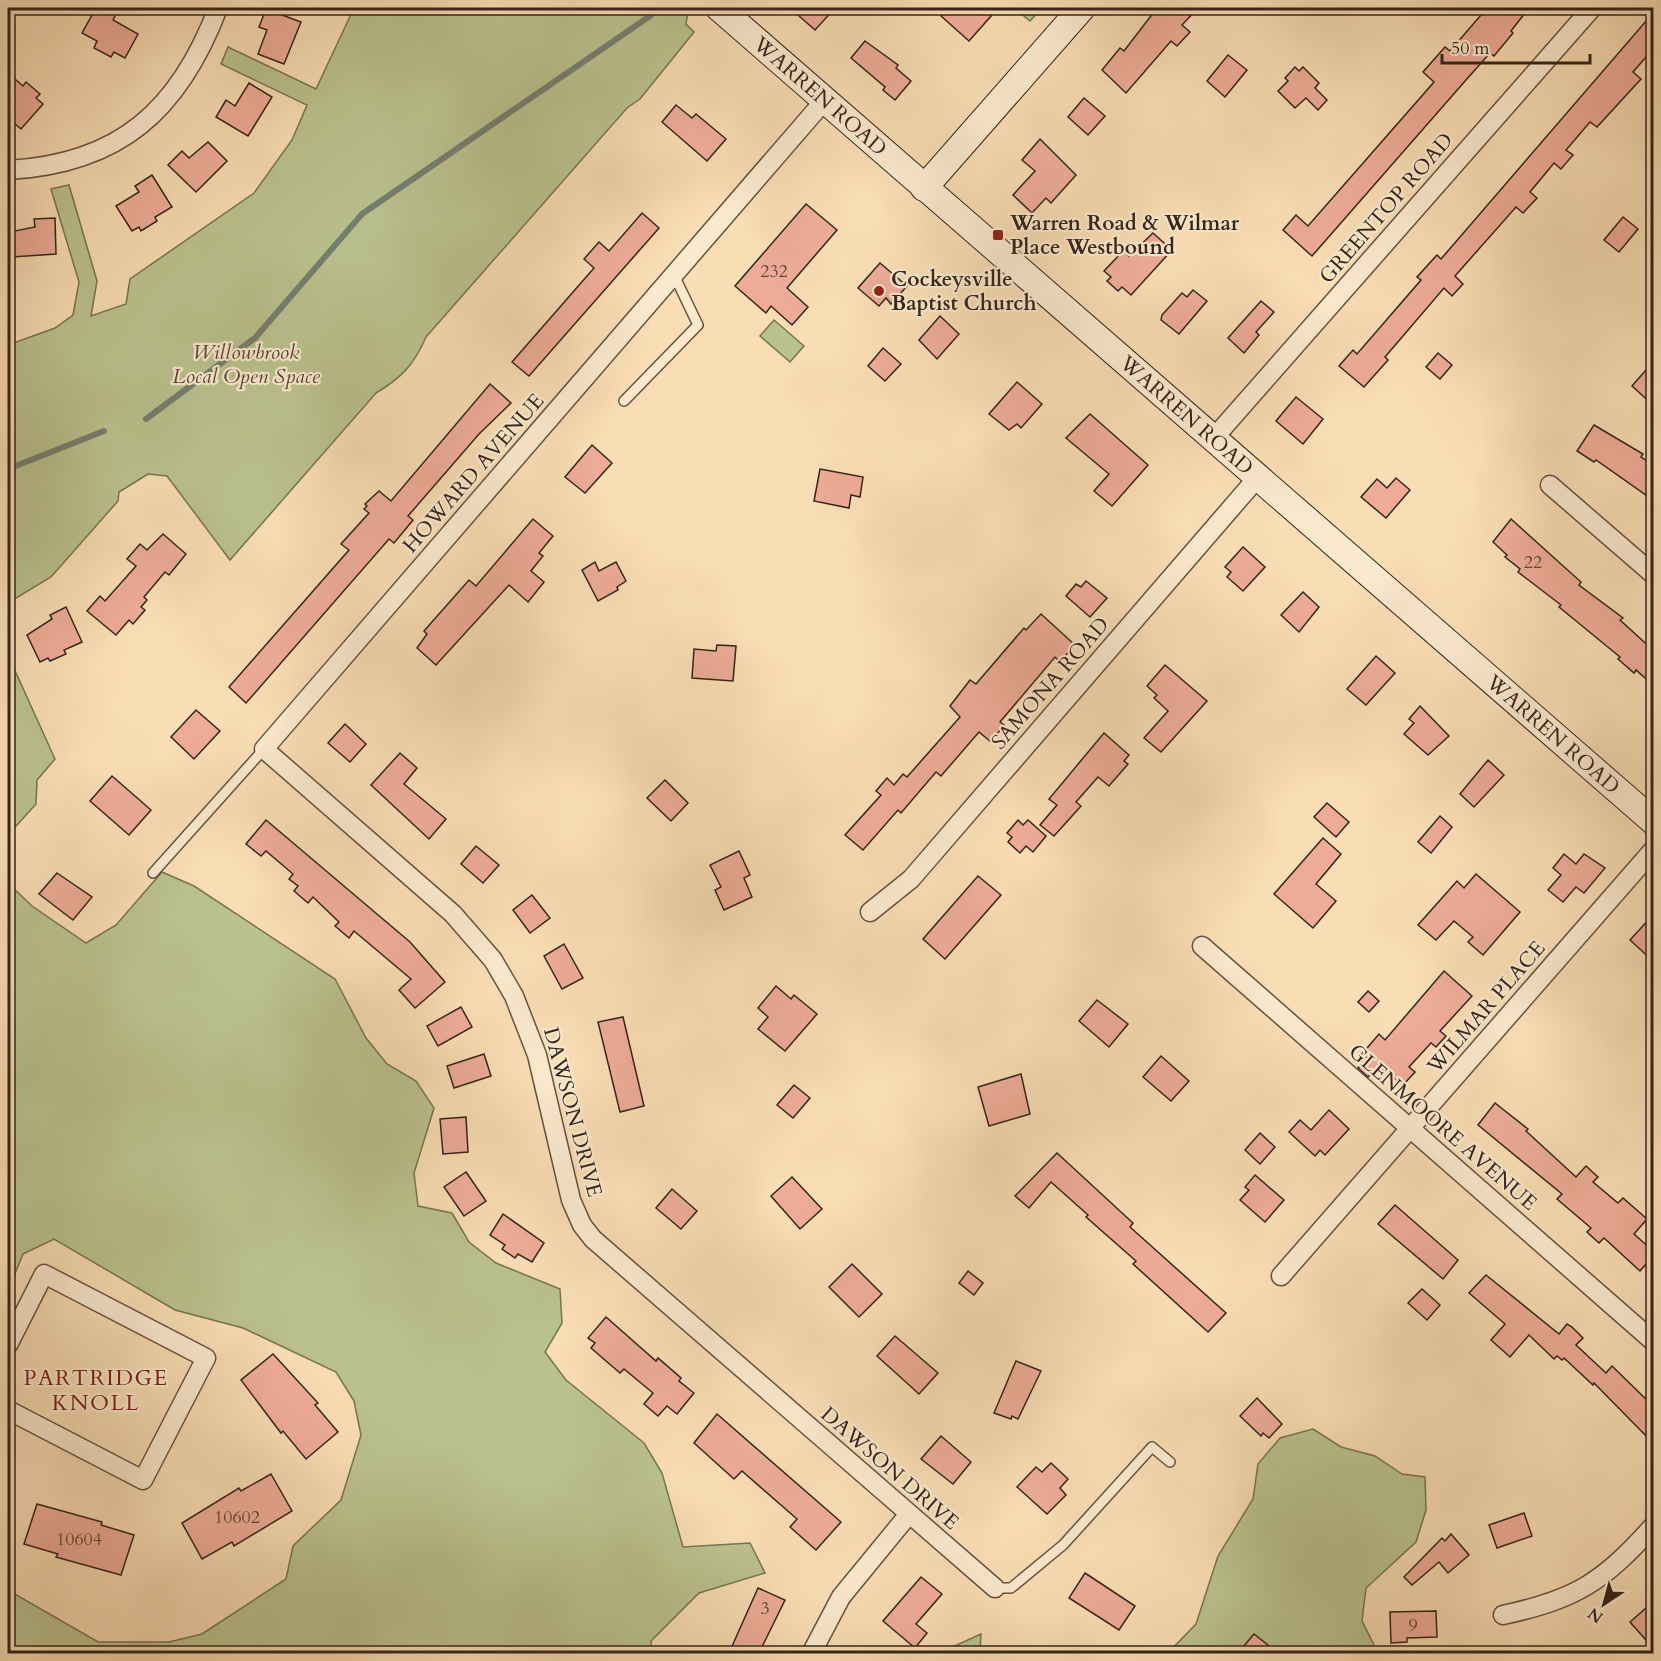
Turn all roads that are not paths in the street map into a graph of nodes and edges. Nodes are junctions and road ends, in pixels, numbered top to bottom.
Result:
1 (218, 8) edge
2 (719, 8) edge
3 (1082, 8) edge
4 (1592, 8) edge
5 (824, 100) junction
6 (8, 170) edge
7 (924, 188) junction
8 (674, 275) junction
9 (624, 401) dead end
10 (1214, 439) junction
11 (1258, 477) junction
12 (1550, 485) dead end
13 (1653, 575) edge
14 (264, 749) junction
15 (1653, 822) edge
16 (1653, 849) edge
17 (153, 873) dead end
18 (870, 912) dead end
19 (1202, 946) dead end
20 (1410, 1128) junction
21 (1281, 1276) dead end
22 (1653, 1342) edge
23 (8, 1345) edge
24 (8, 1410) edge
25 (1170, 1462) dead end
26 (909, 1514) junction
27 (1653, 1525) edge
28 (995, 1588) joint
29 (1503, 1615) dead end
30 (811, 1653) edge

1 - 6 street
2 - 5 street, WARREN ROAD
3 - 7 street
4 - 10 street, GREENTOP ROAD
5 - 7 street, WARREN ROAD
5 - 8 street, HOWARD AVENUE
7 - 10 street, WARREN ROAD
8 - 9 lane
8 - 14 street, HOWARD AVENUE
10 - 11 street, WARREN ROAD
11 - 15 street, WARREN ROAD
11 - 18 street, SAMONA ROAD
12 - 13 street
14 - 17 lane, HOWARD AVENUE
14 - 26 street, DAWSON DRIVE
16 - 20 street, WILMAR PLACE
19 - 20 street, GLENMOORE AVENUE
20 - 21 street, WILMAR PLACE
20 - 22 street, GLENMOORE AVENUE
23 - 24 street
25 - 28 lane
26 - 28 street, DAWSON DRIVE
26 - 30 street
27 - 29 street

